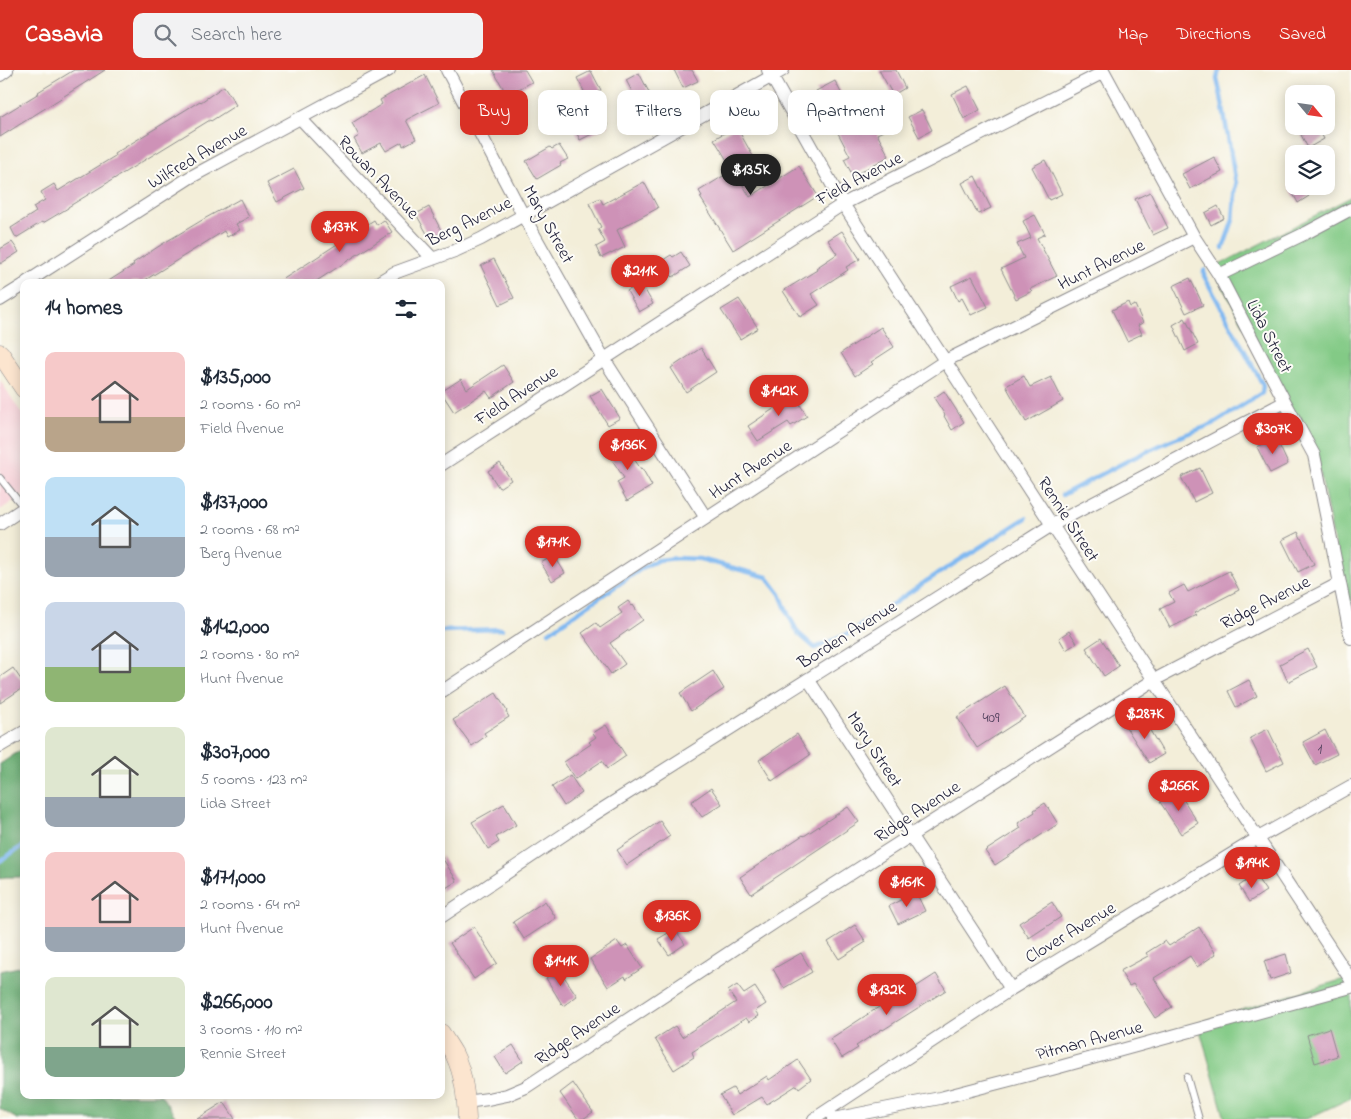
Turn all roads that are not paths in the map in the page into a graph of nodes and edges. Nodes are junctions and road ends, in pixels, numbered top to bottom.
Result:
1 (7, 70) edge
2 (389, 70) edge
3 (447, 70) edge
4 (1103, 71) edge
5 (774, 72) edge
6 (0, 74) edge
7 (300, 118) junction
8 (843, 204) junction
9 (1351, 209) edge
10 (523, 215) junction
11 (1194, 237) junction
12 (433, 259) junction
13 (1219, 275) junction
14 (32, 279) edge
15 (384, 279) edge
16 (20, 288) edge
17 (0, 300) edge
18 (0, 352) edge
19 (604, 359) junction
20 (945, 361) junction
21 (20, 383) edge
22 (1285, 402) junction
23 (445, 462) edge
24 (0, 478) edge
25 (20, 503) edge
26 (20, 511) edge
27 (706, 518) junction
28 (0, 524) edge
29 (1052, 525) junction
30 (1340, 583) junction
31 (1351, 638) edge
32 (808, 679) junction
33 (1154, 680) junction
34 (445, 689) edge
35 (20, 734) edge
36 (0, 746) edge
37 (1351, 786) edge
38 (910, 836) junction
39 (1258, 838) junction
40 (445, 913) edge
41 (1351, 980) edge
42 (1351, 987) edge
43 (1011, 989) junction
44 (445, 1040) edge
45 (1187, 1077) dead end
46 (467, 1110) edge
47 (814, 1119) edge
48 (833, 1119) edge
49 (1199, 1119) edge

1 - 6 street
2 - 7 street, Wilfred Avenue
3 - 10 street, Mary Street
4 - 8 street, Field Avenue
4 - 11 street, Lida Street
5 - 8 street, Rennie Street
5 - 10 street, Berg Avenue
7 - 12 street, Rowan Avenue
7 - 14 street, Wilfred Avenue
8 - 19 street, Field Avenue
8 - 20 street, Rennie Street
9 - 13 street
10 - 12 street, Berg Avenue
10 - 19 street, Mary Street
11 - 13 street, Lida Street
11 - 20 street, Hunt Avenue
12 - 15 street, Berg Avenue
13 - 22 street, Lida Street
16 - 17 street
18 - 21 street
19 - 23 street, Field Avenue
19 - 27 street, Mary Street
20 - 27 street, Hunt Avenue
20 - 29 street, Rennie Street
22 - 29 street, Borden Avenue
22 - 30 street, Lida Street
24 - 25 lane
26 - 28 street
27 - 34 street, Hunt Avenue
29 - 32 street, Borden Avenue
29 - 33 street, Rennie Street
30 - 31 street, Lida Street
30 - 33 street, Ridge Avenue
32 - 38 street, Mary Street
32 - 40 street, Borden Avenue
33 - 38 street, Ridge Avenue
33 - 39 street, Rennie Street
35 - 36 street
37 - 39 street, Clover Avenue
38 - 43 street, Mary Street
38 - 46 street, Ridge Avenue
39 - 41 street, Rennie Street
39 - 43 street, Clover Avenue
42 - 48 street, Pitman Avenue
43 - 47 street, Clover Avenue
44 - 46 street
45 - 49 lane

